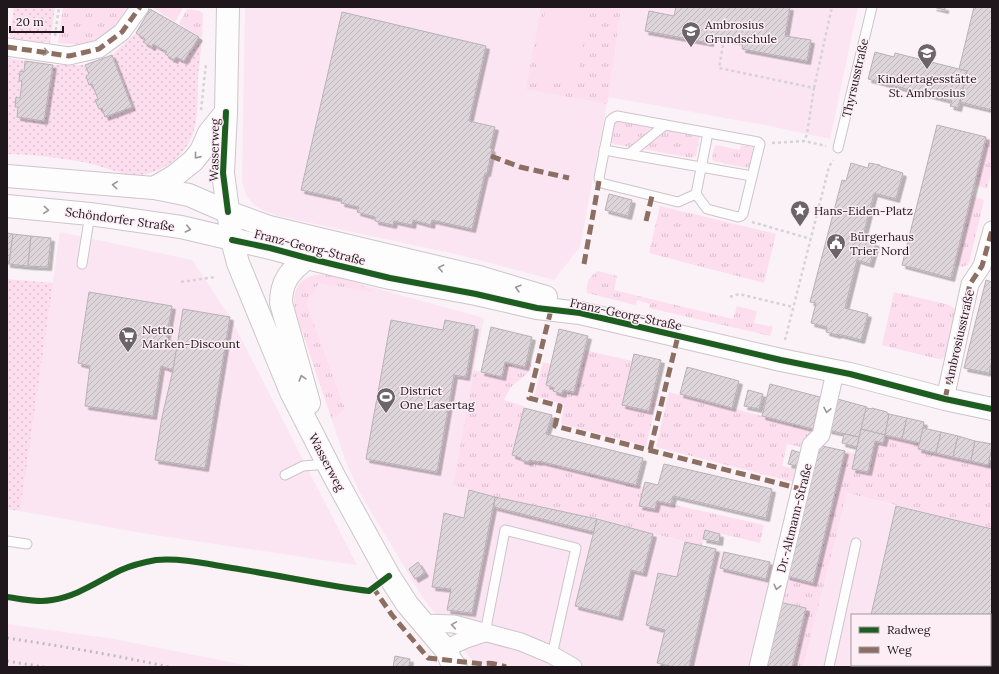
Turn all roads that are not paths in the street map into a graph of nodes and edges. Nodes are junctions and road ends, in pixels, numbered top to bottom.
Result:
1 (140, 7) edge
2 (228, 7) edge
3 (872, 7) edge
4 (7, 47) edge
5 (226, 112) junction
6 (665, 125) junction
7 (708, 133) junction
8 (838, 148) road end
9 (604, 150) junction
10 (629, 154) junction
11 (701, 167) junction
12 (7, 176) edge
13 (752, 176) junction
14 (154, 188) junction
15 (696, 194) junction
16 (7, 206) edge
17 (228, 212) junction
18 (90, 214) junction
19 (992, 230) edge
20 (232, 240) junction
21 (989, 257) edge
22 (307, 258) junction
23 (82, 264) dead end
24 (580, 313) junction
25 (835, 372) junction
26 (944, 398) junction
27 (992, 409) edge
28 (326, 460) junction
29 (285, 475) dead end
30 (7, 541) edge
31 (856, 543) dead end
32 (27, 544) dead end
33 (423, 623) junction
34 (485, 632) junction
35 (552, 656) junction
36 (451, 658) edge
37 (573, 667) edge
38 (758, 667) edge
39 (829, 667) edge

4 -> 1 street
2 - 5 main road, Wasserweg
3 - 8 lane, Thyrsusstraße
5 -> 14 main road
5 - 17 main road, Wasserweg
6 - 7 lane
6 - 9 lane
6 - 10 lane
7 - 11 lane
7 - 13 lane
9 - 10 lane
9 - 15 lane
10 - 11 lane
11 - 13 lane
11 - 15 lane
14 -> 12 main road
13 - 15 lane
14 - 17 main road
16 -> 18 main road, Schöndorfer Straße
17 - 20 main road, Wasserweg
24 -> 17 main road, Franz-Georg-Straße
18 -> 20 main road, Schöndorfer Straße
18 - 23 lane
19 - 21 street, Ambrosiusstraße
20 - 22 main road, Franz-Georg-Straße
20 - 28 main road, Wasserweg
21 - 26 street, Ambrosiusstraße
22 - 24 main road, Franz-Georg-Straße
28 -> 22 main road
24 - 25 main road, Franz-Georg-Straße
25 - 26 main road, Franz-Georg-Straße
25 -> 38 street, Dr.-Altmann-Straße
26 - 27 main road, Franz-Georg-Straße
28 - 29 lane
28 - 33 main road, Wasserweg
30 - 32 lane
31 - 39 lane
34 -> 33 street
33 - 36 main road, Wasserweg
34 - 35 street
34 - 35 lane
34 - 36 street
35 - 37 street

